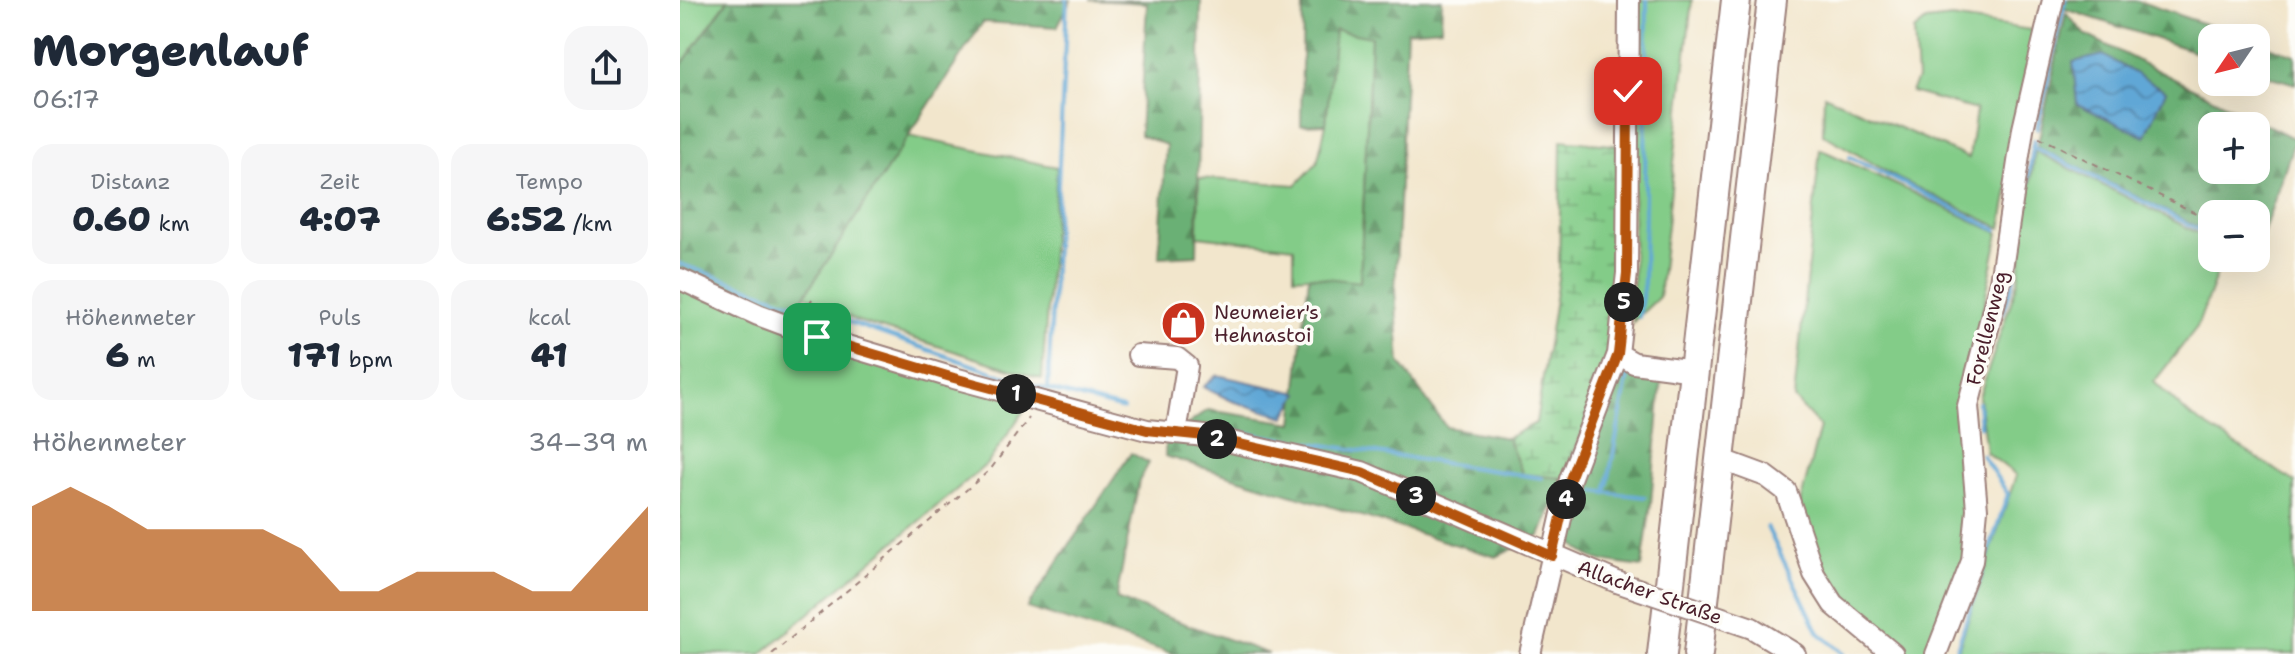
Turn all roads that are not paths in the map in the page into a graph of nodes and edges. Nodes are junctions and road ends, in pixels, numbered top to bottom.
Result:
1 (1629, 0) edge
2 (1736, 0) edge
3 (1772, 0) edge
4 (2053, 0) edge
5 (680, 279) edge
6 (1618, 354) junction
7 (1138, 355) dead end
8 (1694, 371) junction
9 (1176, 433) junction
10 (1720, 459) junction
11 (1552, 556) junction
12 (1530, 654) edge
13 (1662, 654) edge
14 (1698, 654) edge
15 (1795, 654) edge
16 (1893, 654) edge
17 (1936, 654) edge

1 - 6 street
2 - 8 highway
3 - 10 highway
4 - 17 street, Forellenweg
5 - 9 street, Allacher Straße
6 - 8 street
6 - 11 street
7 - 9 street
8 - 13 highway
9 - 11 street, Allacher Straße
10 - 14 highway
10 - 16 street
11 - 12 street
11 - 15 street, Allacher Straße, bridge

